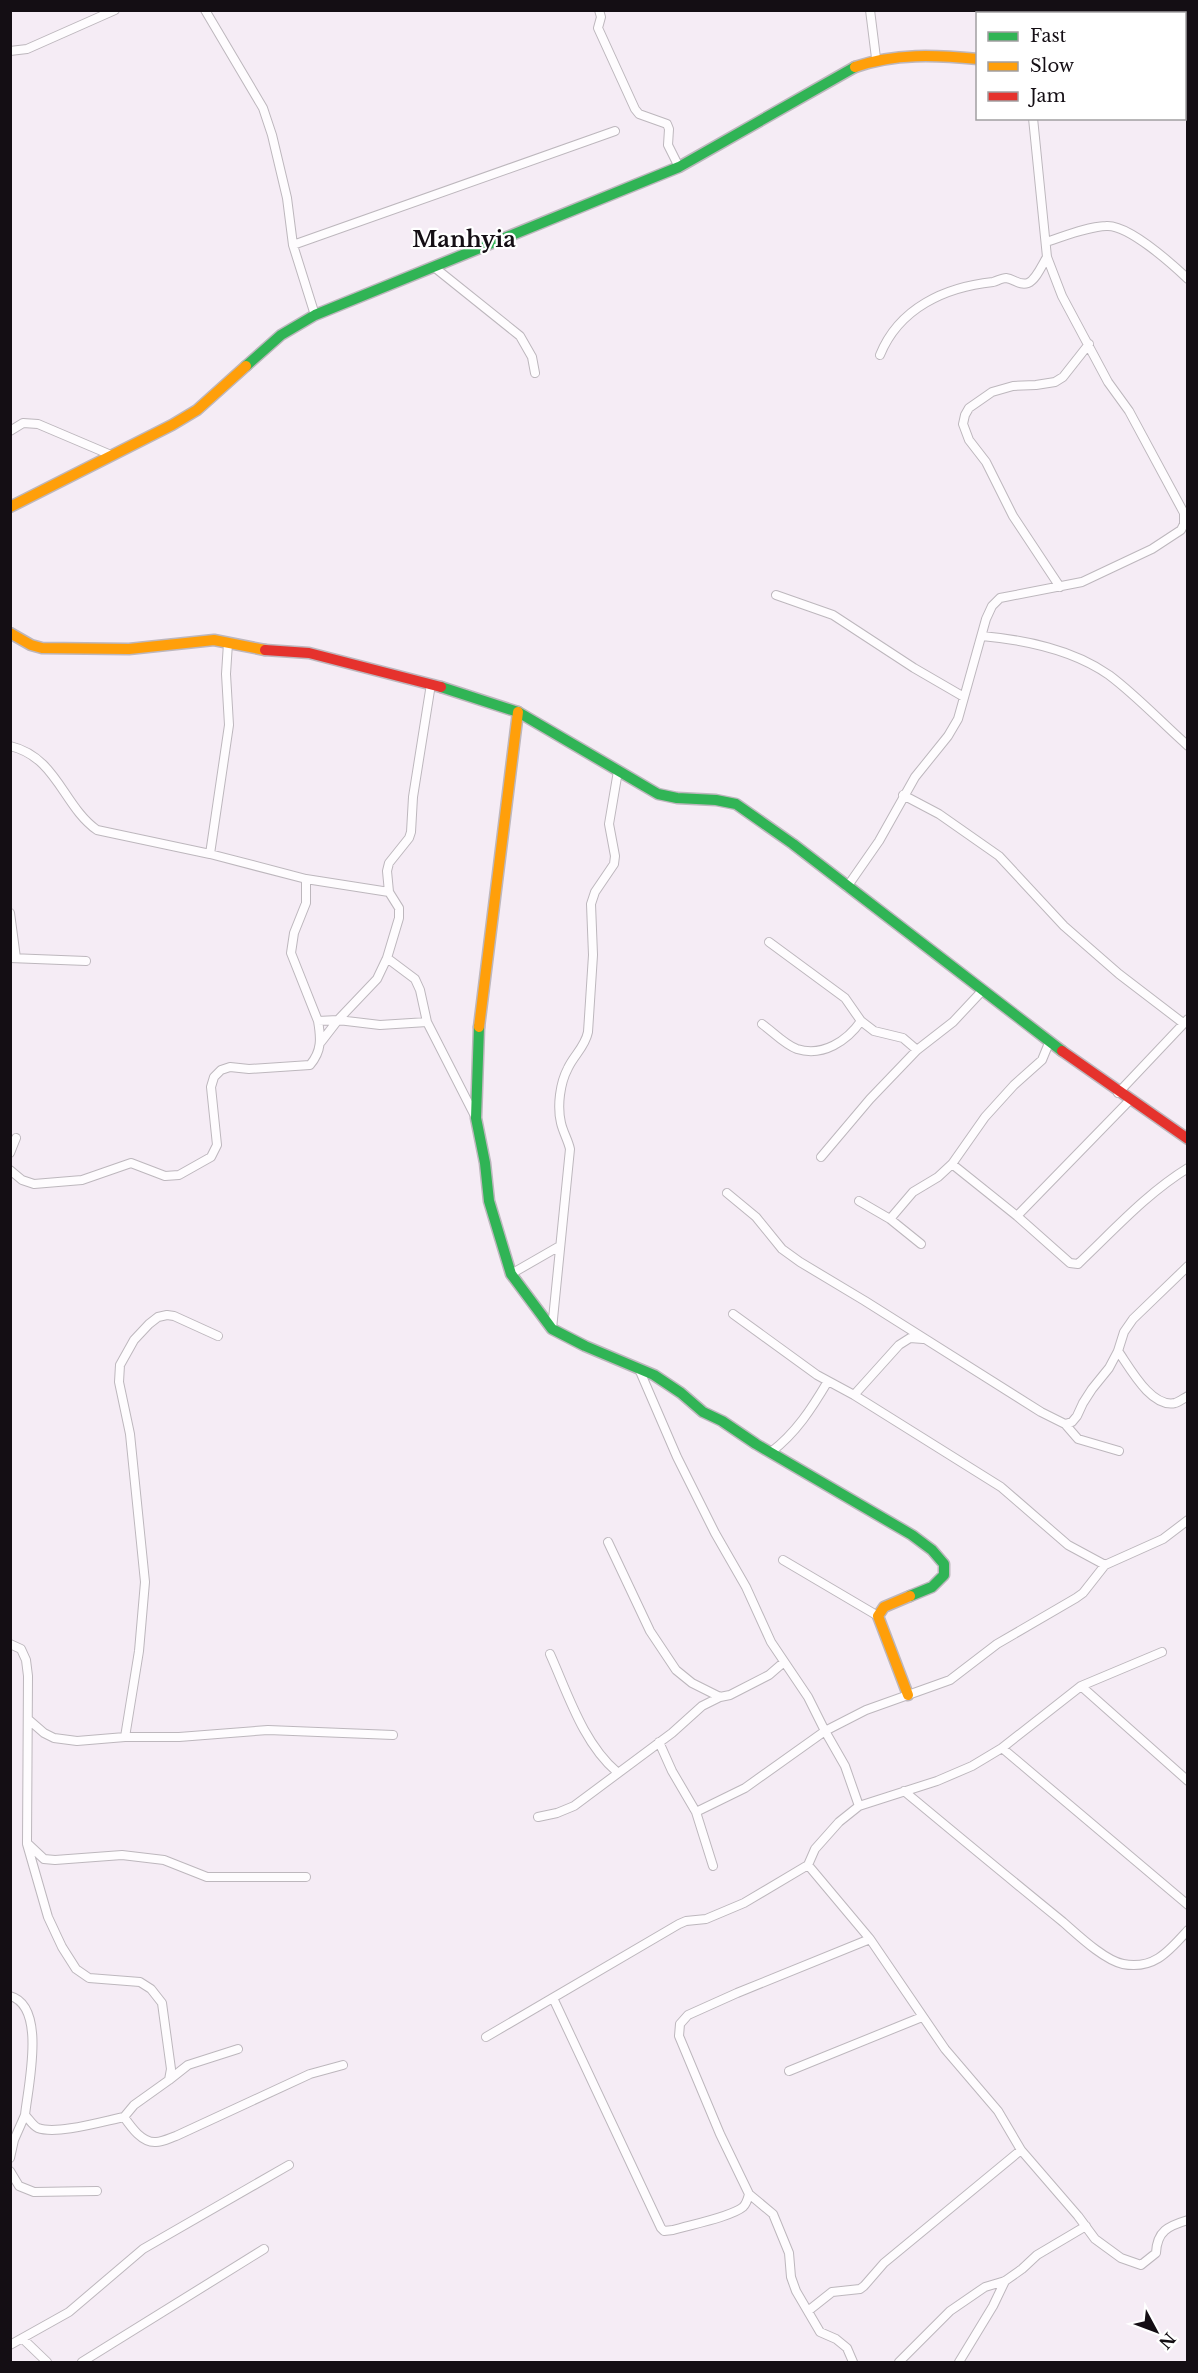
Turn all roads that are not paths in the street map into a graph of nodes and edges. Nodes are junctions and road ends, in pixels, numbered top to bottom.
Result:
1 (115, 10) edge
2 (205, 10) edge
3 (599, 10) edge
4 (870, 10) edge
5 (10, 51) edge
6 (876, 58) junction
7 (976, 59) edge
8 (1033, 120) edge
9 (615, 131) dead end
10 (679, 167) junction
11 (1046, 242) junction
12 (293, 245) junction
13 (1047, 257) junction
14 (434, 267) junction
15 (1187, 282) edge
16 (315, 315) junction
17 (1089, 344) junction
18 (880, 355) dead end
19 (535, 373) dead end
20 (10, 431) edge
21 (111, 455) junction
22 (10, 507) edge
23 (1060, 587) junction
24 (776, 594) dead end
25 (10, 633) edge
26 (982, 636) junction
27 (228, 643) junction
28 (431, 684) junction
29 (964, 697) junction
30 (518, 712) junction
31 (10, 746) edge
32 (1188, 746) edge
33 (618, 771) junction
34 (903, 795) junction
35 (210, 854) junction
36 (306, 879) junction
37 (847, 887) junction
38 (389, 892) junction
39 (10, 913) edge
40 (769, 942) dead end
41 (13, 958) edge
42 (387, 958) junction
43 (86, 962) dead end
44 (982, 991) junction
45 (338, 1020) junction
46 (318, 1021) junction
47 (861, 1021) junction
48 (1185, 1021) edge
49 (427, 1022) junction
50 (762, 1024) dead end
51 (321, 1042) junction
52 (1049, 1043) junction
53 (917, 1050) junction
54 (1118, 1093) junction
55 (1129, 1101) junction
56 (476, 1118) junction
57 (16, 1138) dead end
58 (1188, 1139) edge
59 (10, 1153) edge
60 (821, 1157) dead end
61 (952, 1164) junction
62 (1188, 1168) edge
63 (10, 1170) edge
64 (727, 1193) dead end
65 (859, 1201) dead end
66 (1017, 1216) junction
67 (890, 1220) junction
68 (921, 1244) dead end
69 (558, 1247) junction
70 (1188, 1266) edge
71 (511, 1274) junction
72 (733, 1314) dead end
73 (552, 1329) junction
74 (218, 1336) dead end
75 (926, 1339) junction
76 (1118, 1351) junction
77 (639, 1369) junction
78 (828, 1381) junction
79 (854, 1395) junction
80 (1188, 1396) edge
81 (1065, 1424) junction
82 (1119, 1451) dead end
83 (771, 1452) junction
84 (1188, 1520) edge
85 (608, 1542) dead end
86 (783, 1560) dead end
87 (1105, 1565) junction
88 (878, 1616) junction
89 (10, 1644) edge
90 (1162, 1652) dead end
91 (550, 1654) dead end
92 (784, 1662) junction
93 (1081, 1686) junction
94 (908, 1695) junction
95 (720, 1697) junction
96 (29, 1720) junction
97 (825, 1731) junction
98 (393, 1735) dead end
99 (125, 1737) junction
100 (659, 1742) junction
101 (1002, 1748) junction
102 (617, 1772) junction
103 (1188, 1781) edge
104 (904, 1791) junction
105 (859, 1806) junction
106 (696, 1812) junction
107 (538, 1817) dead end
108 (27, 1844) junction
109 (808, 1865) junction
110 (713, 1866) dead end
111 (306, 1877) dead end
112 (1188, 1905) edge
113 (1188, 1930) edge
114 (870, 1939) junction
115 (10, 1996) edge
116 (553, 1998) junction
117 (922, 2017) junction
118 (486, 2037) dead end
119 (238, 2049) dead end
120 (343, 2065) dead end
121 (789, 2071) dead end
122 (169, 2080) junction
123 (25, 2115) junction
124 (124, 2117) junction
125 (1021, 2150) junction
126 (10, 2158) edge
127 (289, 2165) dead end
128 (10, 2171) edge
129 (97, 2191) dead end
130 (749, 2193) junction
131 (1188, 2220) edge
132 (1086, 2226) junction
133 (264, 2249) dead end
134 (1005, 2281) junction
135 (808, 2311) junction
136 (23, 2339) junction
137 (10, 2345) edge
138 (47, 2362) edge
139 (82, 2362) edge
140 (852, 2362) edge
141 (899, 2362) edge
142 (958, 2362) edge

1 - 5 street
2 - 12 street
3 - 10 street
4 - 6 street
6 - 7 street
6 - 10 street
8 - 11 street
9 - 12 street
10 - 14 street
11 - 13 street
11 - 15 street
12 - 16 street
13 - 17 street
13 - 18 street
14 - 16 street
14 - 19 street
16 - 21 street
17 - 23 street
17 - 23 street
20 - 21 street
21 - 22 street
23 - 26 street
24 - 29 street
25 - 27 street
26 - 29 street
26 - 32 street
27 - 28 street
27 - 35 street
28 - 30 street
28 - 38 street
29 - 34 street
30 - 33 street
30 - 56 street
31 - 35 street
33 - 37 street
33 - 69 street
34 - 37 street
34 - 48 street
35 - 36 street
36 - 38 street
36 - 46 street
37 - 44 street
38 - 42 street
39 - 41 street
40 - 47 street
41 - 43 street
42 - 45 street
42 - 49 street
44 - 52 street
44 - 53 street
45 - 46 street
45 - 49 street
45 - 51 street
46 - 51 street
47 - 50 street
47 - 53 street
48 - 54 street
49 - 56 street
51 - 63 street
52 - 54 street
52 - 61 street
53 - 60 street
54 - 55 street
55 - 58 street
55 - 66 street
56 - 71 street
57 - 59 street
61 - 66 street
61 - 67 street
62 - 66 street
64 - 75 street
65 - 67 street
67 - 68 street
69 - 71 street
69 - 73 street
70 - 76 street
71 - 73 street
72 - 78 street
73 - 77 street
74 - 99 street
75 - 79 street
75 - 81 street
76 - 80 street
76 - 81 street
77 - 83 street
77 - 92 street
78 - 79 street
78 - 83 street
79 - 87 street
81 - 82 street
83 - 88 street
84 - 87 street
85 - 95 street
86 - 88 street
87 - 94 street
88 - 94 street
89 - 96 street
90 - 93 street
91 - 102 street
92 - 95 street
92 - 97 street
93 - 101 street
93 - 103 street
94 - 97 street
95 - 100 street
96 - 99 street
96 - 108 street
97 - 105 street
97 - 106 street
98 - 99 street
100 - 102 street
100 - 106 street
101 - 104 street
101 - 112 street
102 - 107 street
104 - 105 street
104 - 113 street
105 - 109 street
106 - 110 street
108 - 111 street
108 - 122 street
109 - 114 street
109 - 116 street
114 - 117 street
114 - 130 street
115 - 123 street
116 - 118 street
116 - 130 street
117 - 121 street
117 - 125 street
119 - 122 street
120 - 124 street
122 - 124 street
123 - 124 street
123 - 126 street
125 - 132 street
125 - 135 street
127 - 136 street
128 - 129 street
130 - 135 street
131 - 132 street
132 - 134 street
133 - 139 street
134 - 141 street
134 - 142 street
135 - 140 street
136 - 137 street
136 - 138 street

